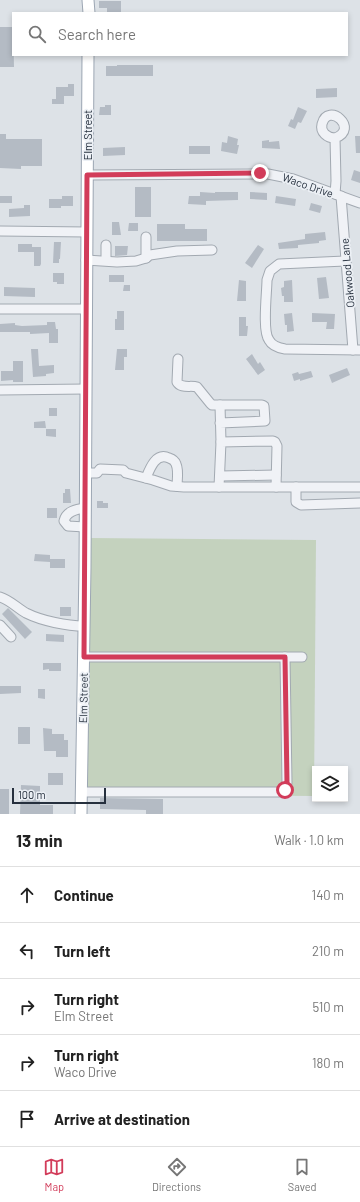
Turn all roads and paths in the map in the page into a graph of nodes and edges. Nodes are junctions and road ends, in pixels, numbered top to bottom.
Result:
1 (88, 0) edge
2 (88, 12) edge
3 (88, 56) edge
4 (335, 138) dead end
5 (87, 175) junction
6 (338, 196) junction
7 (360, 203) edge
8 (0, 231) edge
9 (87, 232) junction
10 (146, 237) dead end
11 (106, 245) dead end
12 (212, 250) dead end
13 (146, 258) junction
14 (86, 260) junction
15 (106, 260) junction
16 (345, 261) junction
17 (0, 309) edge
18 (86, 309) junction
19 (356, 350) edge
20 (178, 359) dead end
21 (86, 389) junction
22 (0, 390) edge
23 (220, 404) junction
24 (220, 422) junction
25 (221, 442) junction
26 (91, 473) junction
27 (276, 475) junction
28 (220, 476) junction
29 (146, 478) junction
30 (177, 486) junction
31 (219, 487) junction
32 (276, 487) junction
33 (296, 487) junction
34 (360, 487) edge
35 (360, 504) edge
36 (85, 508) junction
37 (85, 527) junction
38 (0, 597) edge
39 (0, 625) edge
40 (84, 626) junction
41 (11, 637) dead end
42 (84, 657) junction
43 (285, 657) junction
44 (302, 657) dead end
45 (81, 792) junction
46 (81, 814) edge

1 - 2 main road
3 - 5 main road, Elm Street
4 - 6 street, Oakwood Lane
5 - 6 street, Waco Drive
5 - 9 main road, Elm Street
6 - 7 street, Waco Drive
6 - 16 street, Oakwood Lane
8 - 9 street
9 - 14 main road, Elm Street
10 - 13 street
11 - 15 street
12 - 13 street
13 - 15 street
14 - 15 street
14 - 18 main road, Elm Street
16 - 19 street, Oakwood Lane
16 - 19 street
17 - 18 street
18 - 21 main road, Elm Street
20 - 23 street
21 - 22 street
21 - 26 main road, Elm Street
23 - 24 street
23 - 24 street
24 - 25 street
25 - 27 street
25 - 28 street
26 - 29 street
26 - 36 main road, Elm Street
27 - 28 street
27 - 32 street
28 - 31 street
29 - 30 street
29 - 30 street
30 - 31 street
31 - 32 street
32 - 33 street
33 - 34 street
33 - 35 street
36 - 37 main road, Elm Street
36 - 37 street
37 - 40 main road, Elm Street
38 - 40 street
39 - 41 street
40 - 42 main road, Elm Street
42 - 43 street
42 - 45 main road, Elm Street
43 - 44 street
43 - 45 street
45 - 46 main road, Elm Street

